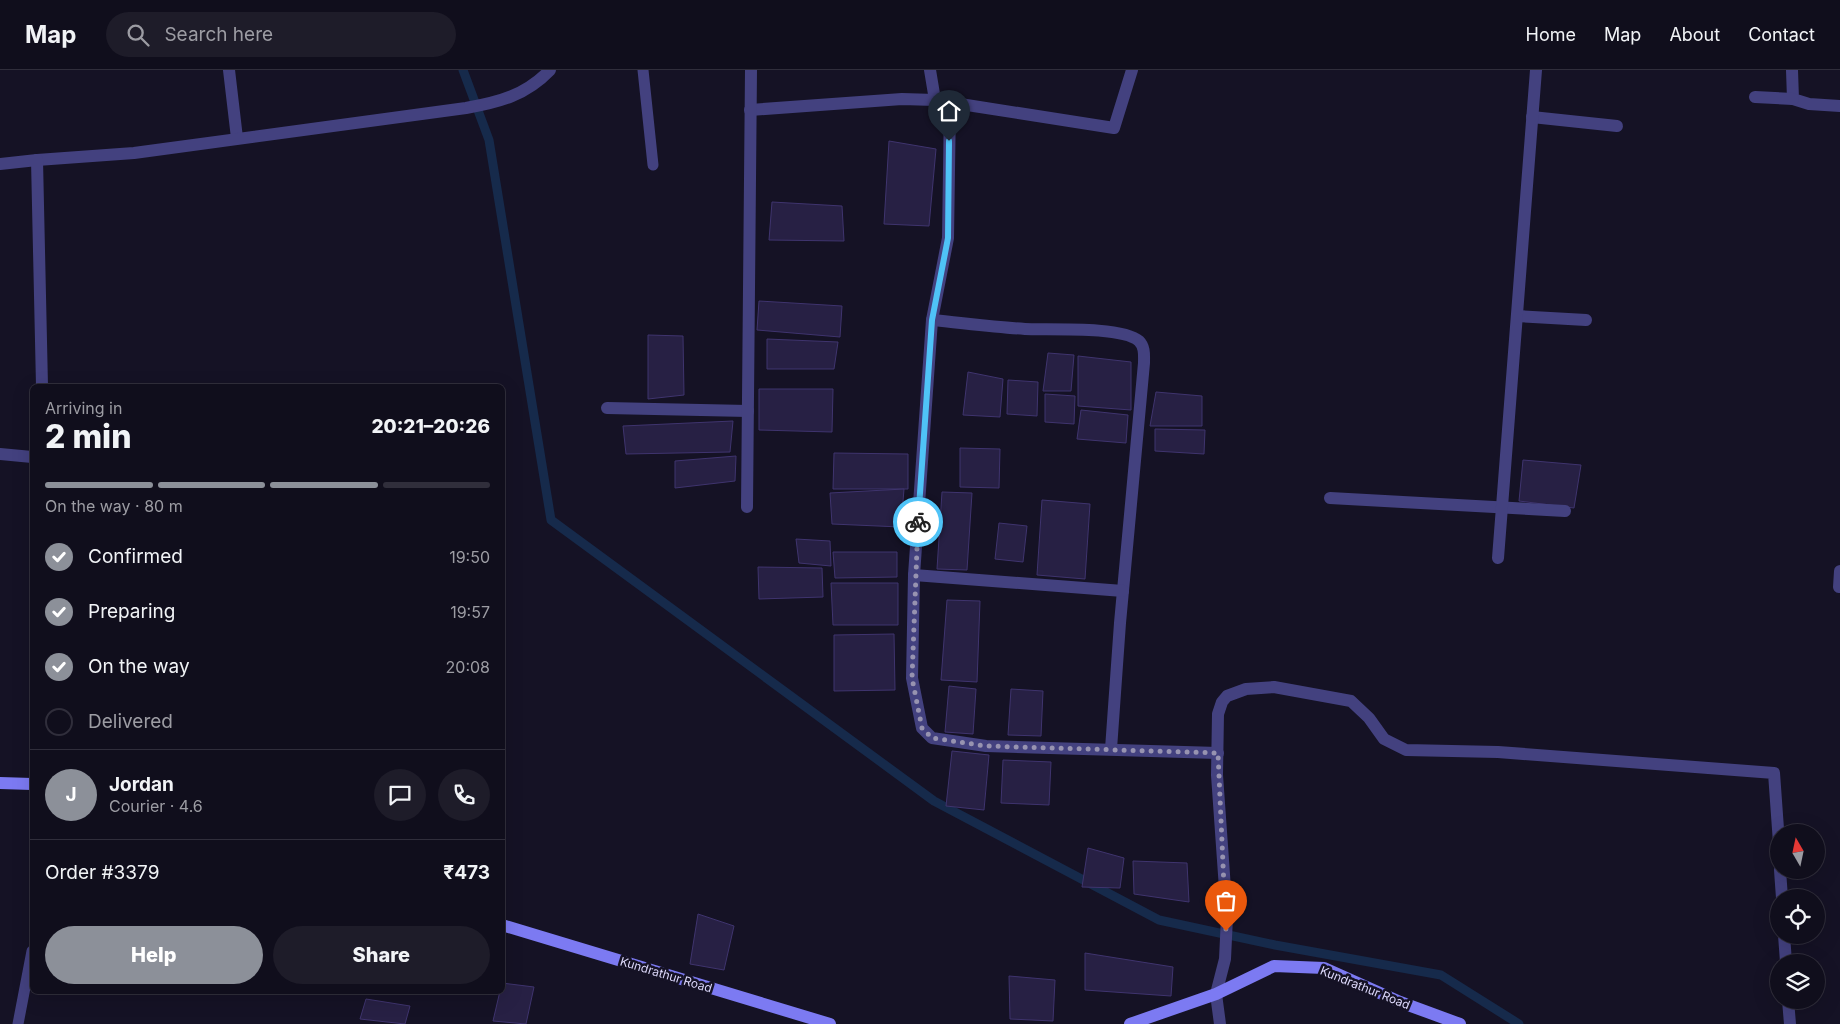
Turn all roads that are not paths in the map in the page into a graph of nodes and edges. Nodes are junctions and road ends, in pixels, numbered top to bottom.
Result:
1 (229, 70) edge
2 (550, 70) edge
3 (643, 70) edge
4 (751, 70) edge
5 (930, 70) edge
6 (1132, 70) edge
7 (1536, 70) edge
8 (1792, 70) edge
9 (1754, 97) dead end
10 (1792, 99) junction
11 (935, 100) junction
12 (950, 103) junction
13 (1840, 106) edge
14 (750, 110) junction
15 (1532, 117) junction
16 (1617, 126) dead end
17 (237, 138) junction
18 (37, 160) junction
19 (0, 164) edge
20 (653, 165) dead end
21 (1517, 316) junction
22 (932, 320) junction
23 (1586, 320) dead end
24 (42, 384) edge
25 (608, 408) dead end
26 (748, 411) junction
27 (0, 454) edge
28 (30, 457) edge
29 (1330, 498) dead end
30 (747, 507) dead end
31 (1502, 508) junction
32 (1565, 511) dead end
33 (1498, 558) dead end
34 (1840, 571) edge
35 (914, 575) junction
36 (1839, 587) dead end
37 (1123, 591) junction
38 (1111, 749) junction
39 (1218, 753) junction
40 (0, 783) edge
41 (30, 784) edge
42 (1778, 824) edge
43 (505, 926) edge
44 (30, 961) edge
45 (1216, 994) junction
46 (1789, 1009) edge
47 (18, 1024) edge
48 (830, 1024) edge
49 (1130, 1024) edge
50 (1220, 1024) edge
51 (1460, 1024) edge
52 (1790, 1024) edge

1 - 17 street
2 - 17 street
3 - 20 lane
4 - 14 street
5 - 11 street
6 - 12 street
7 - 15 street
8 - 10 street
9 - 10 street
10 - 13 street
11 - 12 street
11 - 14 street
12 - 22 street
14 - 26 street
15 - 16 street
15 - 21 street
17 - 18 street
18 - 19 street
18 - 24 street
21 - 23 street
21 - 31 street
22 - 35 street
22 - 37 street
25 - 26 street
26 - 30 street
27 - 28 street
29 - 31 street
31 - 32 street
31 - 33 street
34 - 36 street
35 - 37 street
35 - 38 street
37 - 38 street
38 - 39 street
39 - 42 street
39 - 45 street
40 - 41 street
43 - 48 street, Kundrathur Road
44 - 47 lane
45 - 49 street, Kundrathur Road
45 - 50 street
45 - 51 street, Kundrathur Road
46 - 52 street

